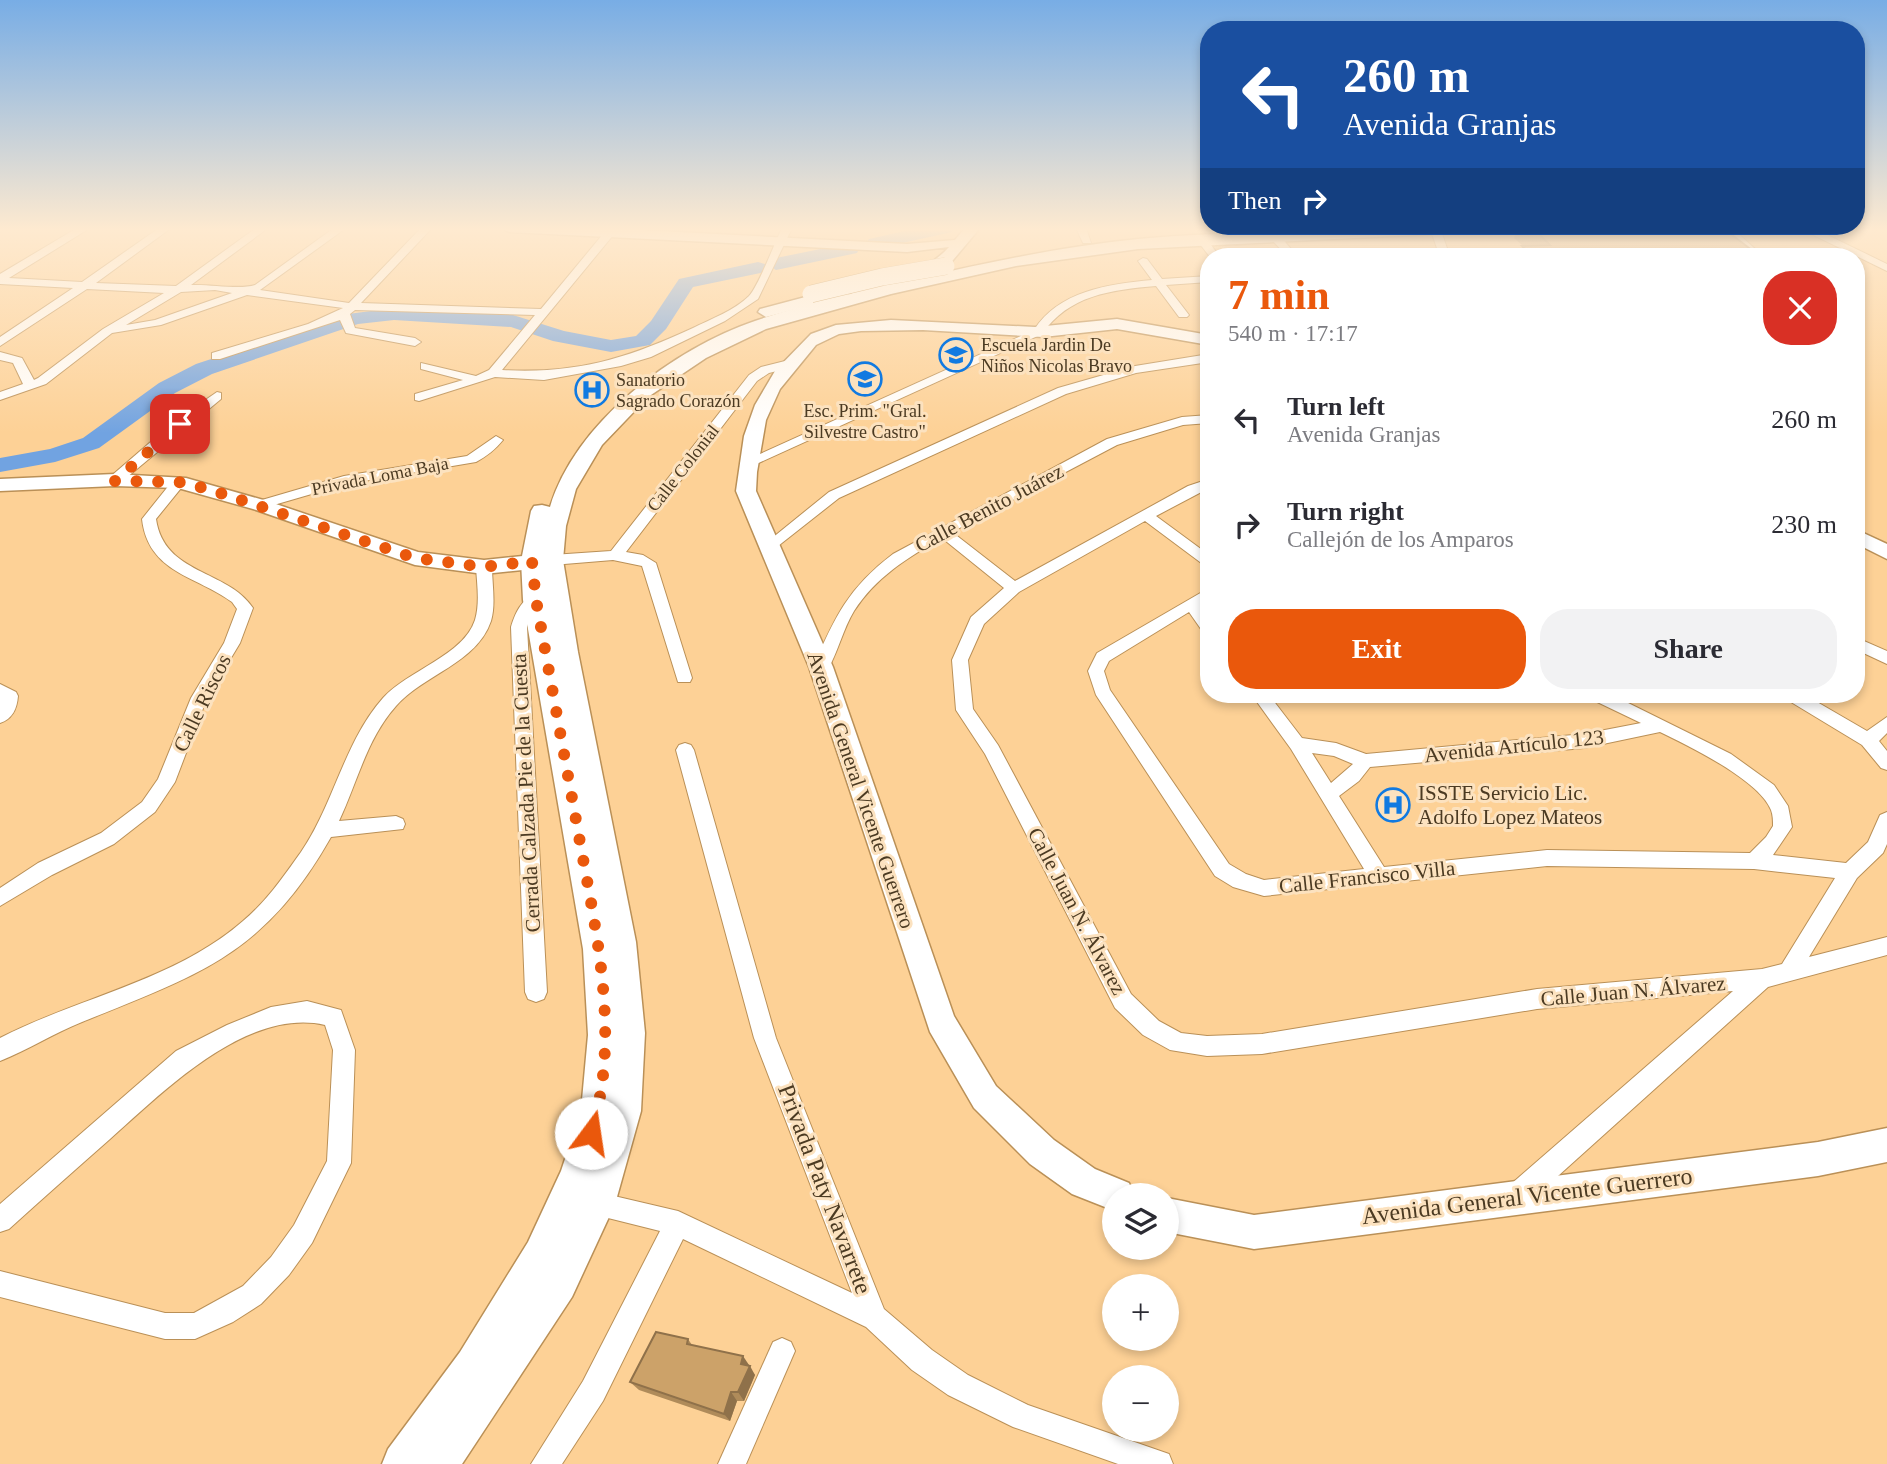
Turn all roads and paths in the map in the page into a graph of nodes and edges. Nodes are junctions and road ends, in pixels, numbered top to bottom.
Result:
1 (67, 296) edge
2 (166, 296) edge
3 (232, 296) edge
4 (273, 296) edge
5 (360, 296) edge
6 (557, 296) edge
7 (754, 296) edge
8 (807, 296) edge
9 (830, 296) edge
10 (848, 296) edge
11 (859, 296) edge
12 (879, 296) edge
13 (1086, 296) edge
14 (1170, 296) edge
15 (346, 311) junction
16 (777, 314) junction
17 (1184, 315) dead end
18 (539, 317) junction
19 (856, 328) junction
20 (107, 331) junction
21 (1038, 332) junction
22 (818, 337) junction
23 (1200, 338) edge
24 (0, 342) edge
25 (415, 342) dead end
26 (0, 356) edge
27 (216, 356) dead end
28 (1200, 359) edge
29 (789, 364) junction
30 (425, 366) dead end
31 (493, 373) junction
32 (477, 380) junction
33 (31, 387) junction
34 (0, 396) edge
35 (217, 396) dead end
36 (419, 397) dead end
37 (1200, 420) edge
38 (496, 440) dead end
39 (747, 463) junction
40 (115, 481) junction
41 (179, 482) junction
42 (0, 485) edge
43 (1200, 486) edge
44 (260, 505) junction
45 (1147, 516) junction
46 (942, 531) junction
47 (1865, 540) edge
48 (768, 547) junction
49 (1887, 551) edge
50 (1200, 555) edge
51 (615, 556) junction
52 (542, 561) junction
53 (484, 567) junction
54 (1014, 588) junction
55 (1200, 599) edge
56 (536, 600) junction
57 (1192, 605) junction
58 (1200, 616) edge
59 (1865, 647) edge
60 (1887, 657) edge
61 (821, 667) junction
62 (684, 678) dead end
63 (0, 690) edge
64 (1265, 703) edge
65 (1614, 703) edge
66 (1806, 703) edge
67 (0, 717) edge
68 (1887, 723) edge
69 (1662, 725) junction
70 (1868, 740) junction
71 (1297, 744) junction
72 (685, 750) dead end
73 (1365, 761) junction
74 (1887, 763) edge
75 (1328, 794) junction
76 (1887, 820) edge
77 (396, 824) dead end
78 (325, 830) junction
79 (1754, 861) junction
80 (1850, 872) junction
81 (1378, 876) junction
82 (0, 898) edge
83 (1887, 946) edge
84 (1788, 972) junction
85 (1762, 978) junction
86 (536, 992) dead end
87 (0, 1050) edge
88 (1887, 1144) edge
89 (1102, 1189) edge
90 (1514, 1199) junction
91 (597, 1204) junction
92 (1179, 1217) edge
93 (0, 1220) edge
94 (678, 1223) junction
95 (0, 1284) edge
96 (875, 1318) junction
97 (782, 1351) dead end
98 (403, 1464) edge
99 (437, 1464) edge
100 (545, 1464) edge
101 (732, 1464) edge
102 (1159, 1464) edge

1 - 24 street
2 - 20 street
3 - 20 street
4 - 15 street
5 - 15 street
6 - 18 street
7 - 31 street
8 - 16 main road
9 - 16 street
10 - 16 street
11 - 16 main road
12 - 19 street
13 - 21 street
14 - 17 street
15 - 18 street
15 - 25 street
15 - 27 street
16 - 22 street
16 - 52 main road
18 - 31 street
19 - 21 street
19 - 22 street
20 - 33 street
21 - 23 street
21 - 39 street
22 - 29 street, Avenida General Vicente Guerrero
26 - 33 street
28 - 48 street
29 - 39 street, Avenida General Vicente Guerrero
29 - 51 street, Calle Colonial
30 - 32 street
31 - 32 street
32 - 36 street
33 - 34 street
35 - 40 street
37 - 46 street, Calle Benito Juárez
38 - 44 street, Privada Loma Baja
39 - 48 street, Avenida General Vicente Guerrero
40 - 41 street
40 - 42 street
41 - 44 street
41 - 82 street, Calle Riscos
43 - 45 street, Calle Juan N. Álvarez
44 - 53 street
45 - 50 street
45 - 54 street, Calle Juan N. Álvarez
46 - 54 street
46 - 61 street, Calle Benito Juárez
47 - 49 street
48 - 61 street, Avenida General Vicente Guerrero
51 - 52 street
51 - 62 street
52 - 53 street
52 - 56 main road
52 - 91 main road
53 - 78 street
54 - 85 street, Calle Juan N. Álvarez
55 - 57 street, Calle Francisco Villa
56 - 86 street, Cerrada Calzada Pie de la Cuesta
56 - 98 main road
57 - 58 street
57 - 81 street, Calle Francisco Villa
59 - 60 street
61 - 89 street, Avenida General Vicente Guerrero
63 - 67 street
64 - 71 street
65 - 69 street
66 - 70 street
68 - 70 street
69 - 73 street, Avenida Artículo 123
69 - 79 street
70 - 74 street
71 - 73 street, Avenida Artículo 123
71 - 75 street
72 - 96 street, Privada Paty Navarrete
73 - 75 street
75 - 81 street
76 - 80 street
77 - 78 street
78 - 87 street
79 - 80 street, Calle Francisco Villa
79 - 81 street, Calle Francisco Villa
80 - 84 street
83 - 84 street, Calle Juan N. Álvarez
84 - 85 street, Calle Juan N. Álvarez
85 - 90 street
88 - 90 street, Avenida General Vicente Guerrero
90 - 92 street, Avenida General Vicente Guerrero
91 - 94 street
91 - 99 main road
93 - 95 street
94 - 96 street
94 - 100 street
96 - 102 street, Privada Paty Navarrete
97 - 101 street

